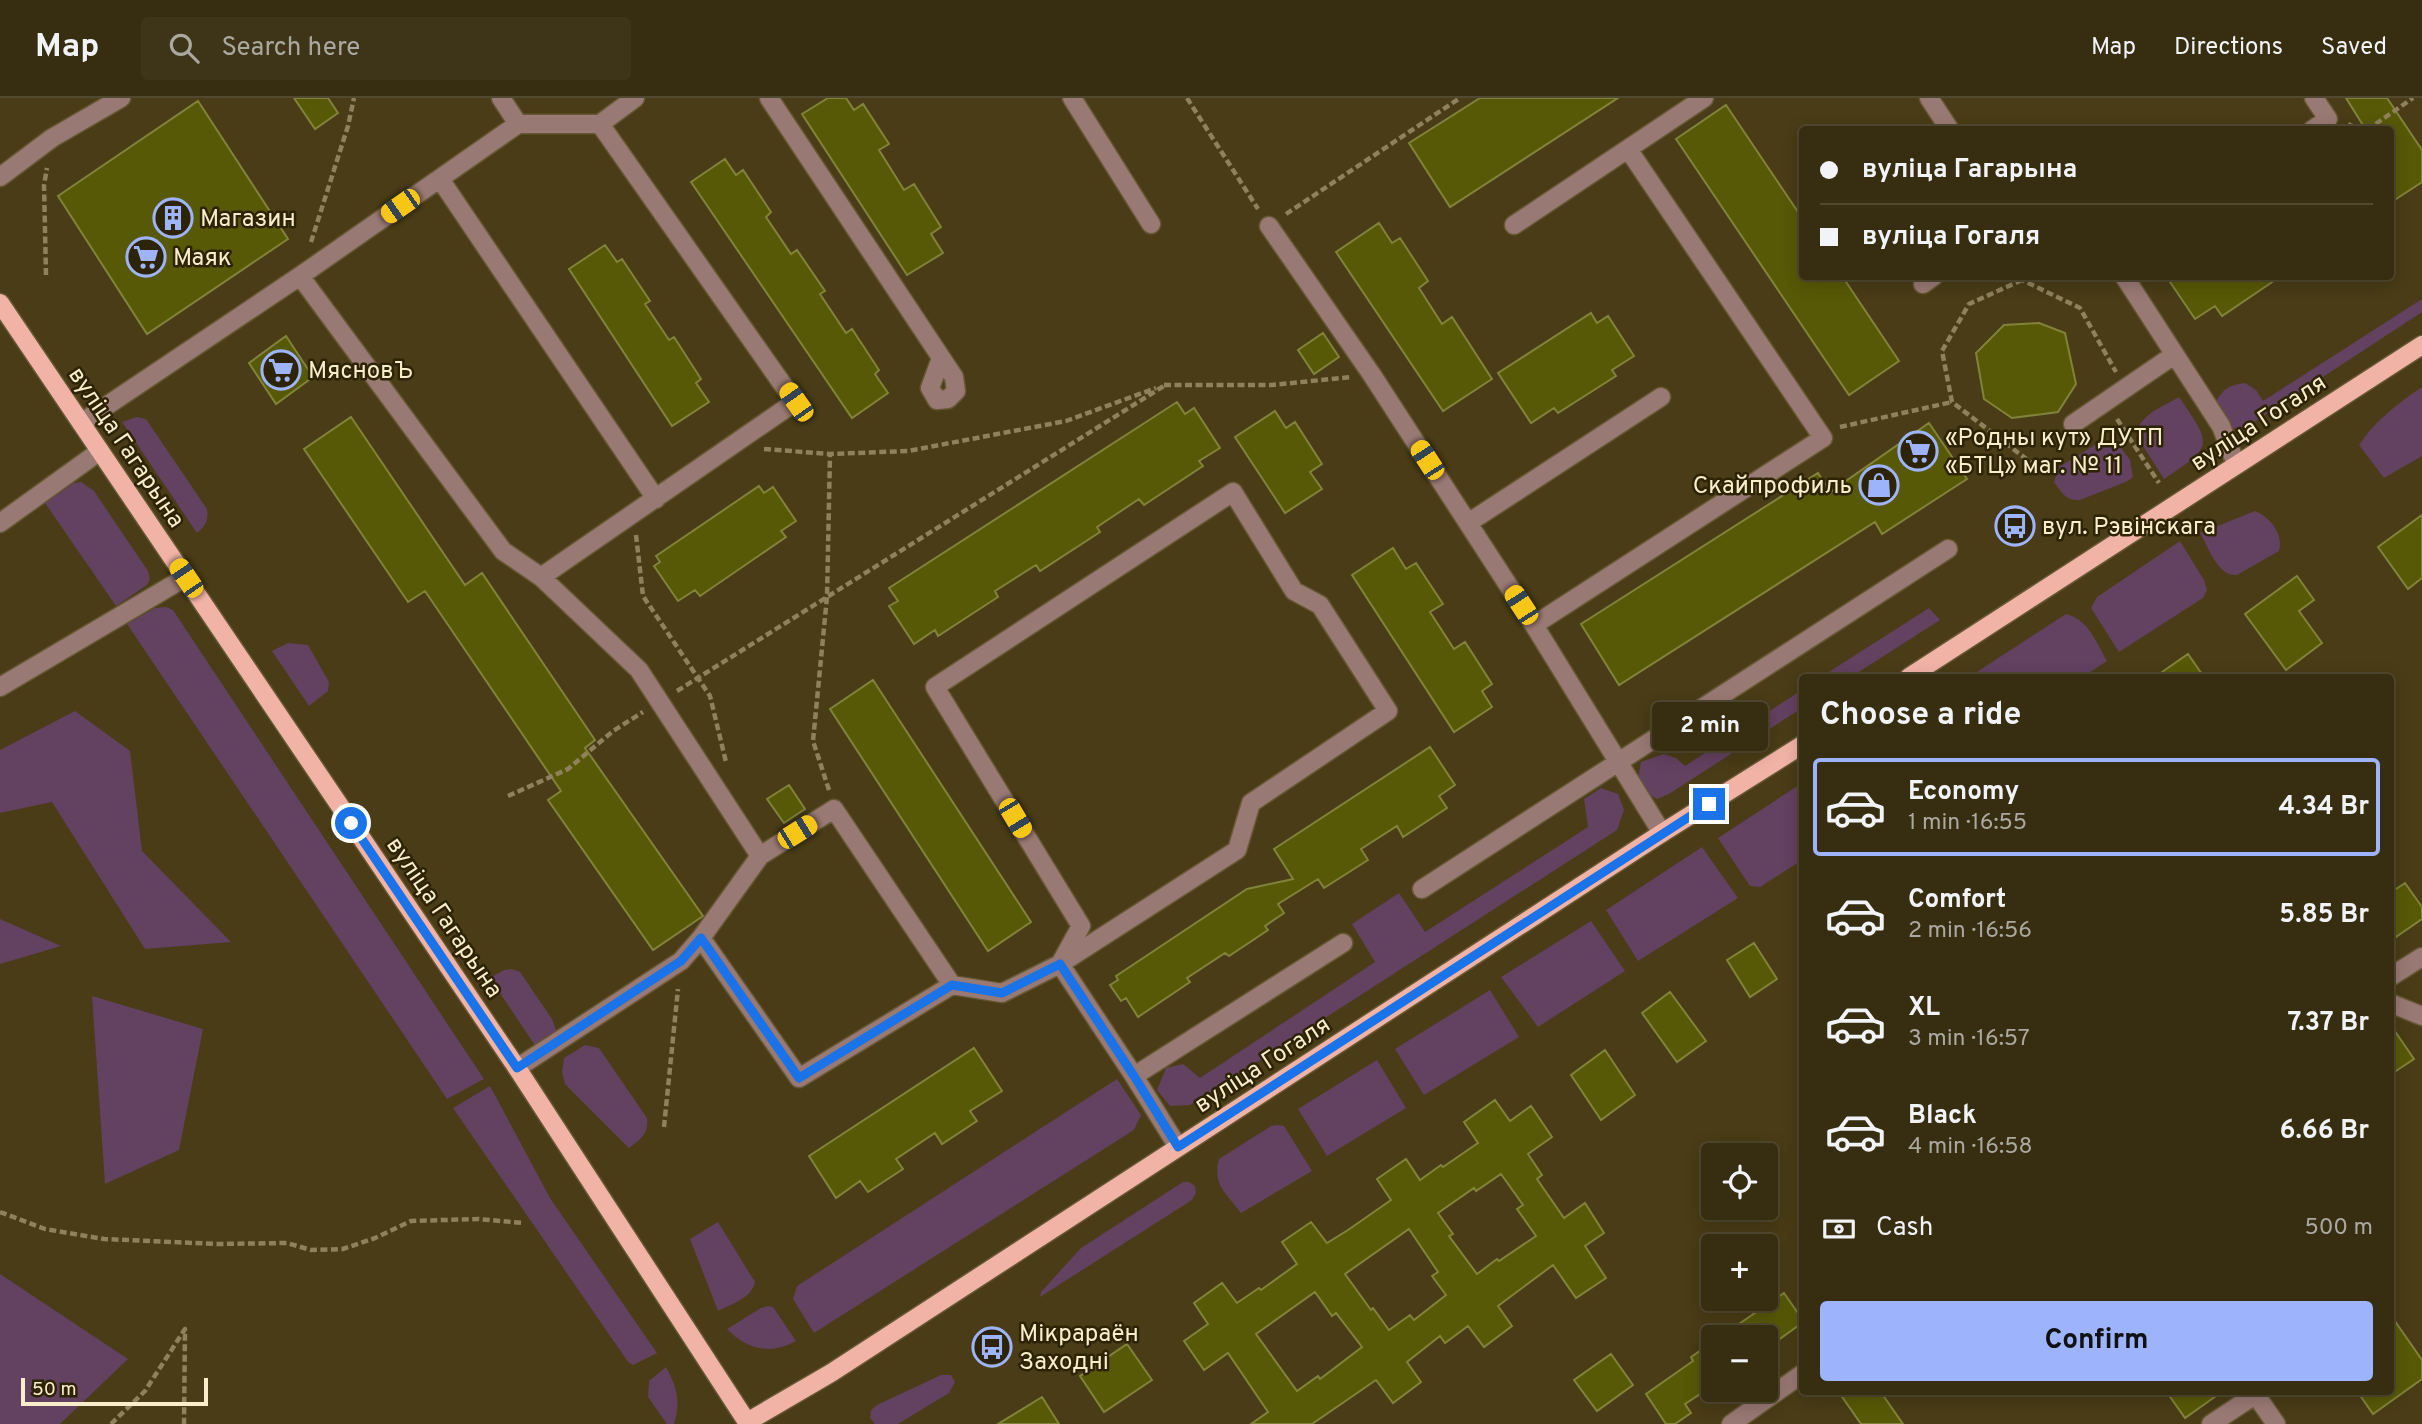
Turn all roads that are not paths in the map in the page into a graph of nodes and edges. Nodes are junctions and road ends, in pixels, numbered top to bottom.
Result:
1 (121, 98) edge
2 (501, 98) edge
3 (635, 98) edge
4 (769, 98) edge
5 (1072, 98) edge
6 (1704, 98) edge
7 (1929, 98) edge
8 (2314, 98) edge
9 (518, 124) junction
10 (600, 124) junction
11 (1947, 126) edge
12 (2318, 126) edge
13 (1628, 149) junction
14 (0, 177) edge
15 (440, 179) junction
16 (1151, 224) dead end
17 (1514, 225) dead end
18 (1269, 226) road end
19 (300, 276) junction
20 (2127, 280) edge
21 (0, 303) edge
22 (2422, 345) edge
23 (2174, 355) junction
24 (941, 358) dead end
25 (1661, 397) dead end
26 (81, 423) junction
27 (2073, 424) dead end
28 (100, 451) junction
29 (2236, 464) junction
30 (656, 499) junction
31 (0, 523) edge
32 (1468, 523) junction
33 (1948, 549) dead end
34 (541, 577) junction
35 (186, 578) junction
36 (1534, 625) junction
37 (1914, 674) edge
38 (0, 687) edge
39 (1799, 747) edge
40 (1617, 762) junction
41 (1662, 833) junction
42 (760, 856) junction
43 (1423, 889) dead end
44 (701, 938) junction
45 (1343, 943) dead end
46 (2422, 957) edge
47 (1060, 964) junction
48 (2394, 974) edge
49 (952, 985) junction
50 (2394, 1005) edge
51 (2422, 1016) edge
52 (517, 1068) junction
53 (1134, 1076) junction
54 (1178, 1147) junction
55 (1799, 1376) edge
56 (2251, 1395) edge
57 (2255, 1395) edge
58 (747, 1423) edge
59 (1731, 1424) edge
60 (2211, 1424) edge
61 (2276, 1424) edge

1 - 14 street
2 - 9 street
3 - 10 street
4 - 24 street
5 - 16 street
6 - 13 street
7 - 11 street
8 - 12 street
9 - 10 street
9 - 15 street
10 - 30 street
13 - 17 street
13 - 36 street
15 - 19 street
15 - 30 street
18 - 32 street
19 - 26 street
19 - 34 street
20 - 23 street
21 - 26 main road, вуліца Гагарына
22 - 29 main road, вуліца Гогаля
23 - 27 street
23 - 29 street
25 - 32 street
26 - 28 main road, вуліца Гагарына
28 - 31 street
28 - 35 main road, вуліца Гагарына
29 - 37 main road, вуліца Гогаля
30 - 34 street
32 - 36 street
33 - 40 street
34 - 42 street
35 - 38 street
35 - 52 main road, вуліца Гагарына
36 - 40 street
39 - 41 main road, вуліца Гогаля
40 - 41 street
40 - 43 street
41 - 54 main road, вуліца Гогаля
42 - 44 street
42 - 49 street
44 - 49 street
44 - 52 street
45 - 53 street
46 - 48 street
47 - 47 street
47 - 49 street
47 - 53 street
50 - 51 street
52 - 58 main road, вуліца Гагарына
53 - 54 street
54 - 58 main road, вуліца Гогаля
55 - 59 street
56 - 60 street
57 - 61 street

